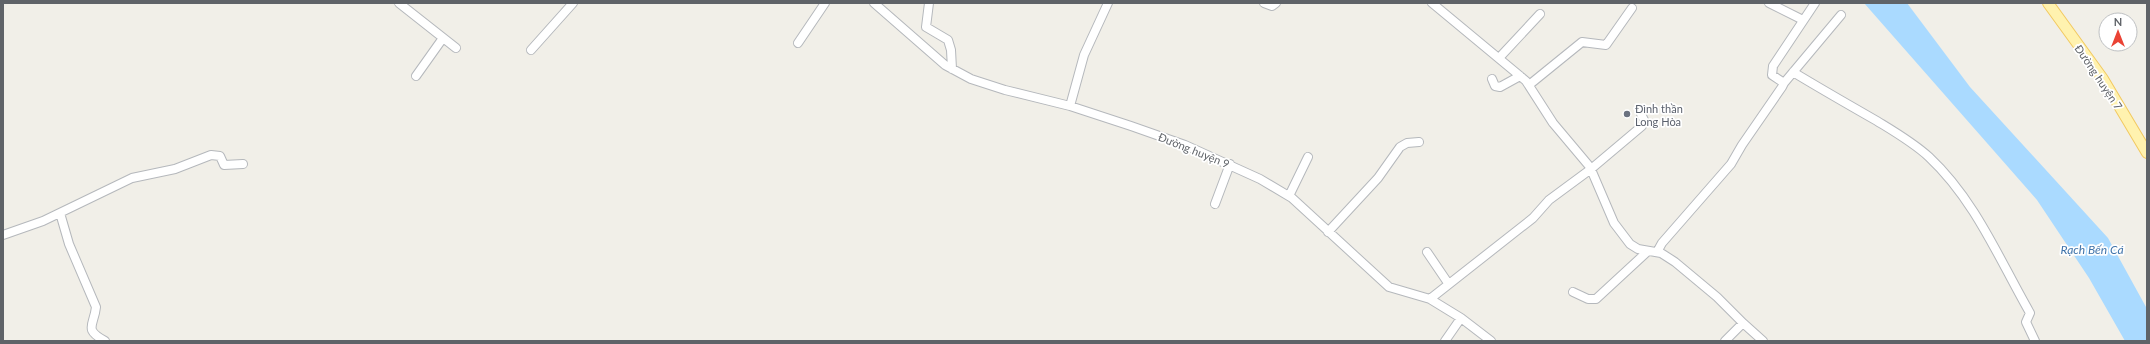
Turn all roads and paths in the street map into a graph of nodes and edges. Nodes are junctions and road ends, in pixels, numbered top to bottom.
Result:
1 (398, 3) edge
2 (573, 3) edge
3 (825, 3) edge
4 (874, 3) edge
5 (930, 3) edge
6 (1108, 3) edge
7 (1264, 3) edge
8 (1276, 3) edge
9 (1432, 3) edge
10 (1769, 3) edge
11 (1815, 3) edge
12 (2048, 3) edge
13 (1632, 8) dead end
14 (1540, 14) dead end
15 (1841, 15) dead end
16 (1803, 20) junction
17 (443, 38) junction
18 (798, 43) dead end
19 (456, 48) dead end
20 (531, 50) dead end
21 (1499, 58) junction
22 (952, 69) junction
23 (1793, 72) junction
24 (416, 76) dead end
25 (1520, 76) junction
26 (1492, 79) dead end
27 (1784, 83) junction
28 (1529, 85) junction
29 (1070, 106) junction
30 (1641, 114) dead end
31 (1419, 142) dead end
32 (2147, 153) edge
33 (1308, 157) dead end
34 (243, 164) dead end
35 (1230, 164) junction
36 (1591, 169) junction
37 (1289, 196) junction
38 (1215, 204) dead end
39 (60, 213) junction
40 (1328, 232) junction
41 (3, 235) edge
42 (1427, 252) dead end
43 (1648, 252) junction
44 (1657, 252) junction
45 (1448, 283) junction
46 (1573, 292) dead end
47 (1430, 299) junction
48 (1461, 318) junction
49 (1743, 324) junction
50 (105, 341) edge
51 (1445, 341) edge
52 (1491, 341) edge
53 (1725, 341) edge
54 (1763, 341) edge
55 (2035, 341) edge

1 - 17 street
2 - 20 street
3 - 18 street
4 - 22 street, Đường huyện 9
5 - 22 street
6 - 29 street
7 - 8 street
9 - 21 street
10 - 16 street
11 - 16 street
12 - 32 main road, Đường huyện 7
13 - 28 street
14 - 21 street
15 - 23 street
16 - 27 street
17 - 19 street
17 - 24 street
21 - 25 street
22 - 29 street, Đường huyện 9
23 - 27 street
23 - 55 street
25 - 26 street
25 - 28 street
27 - 44 street
28 - 36 street
29 - 35 street, Đường huyện 9
30 - 36 street
31 - 40 street
33 - 37 street
34 - 39 street
35 - 37 street, Đường huyện 9
35 - 38 street
36 - 43 street
36 - 45 street
37 - 40 street, Đường huyện 9
39 - 41 street
39 - 50 street
40 - 47 street, Đường huyện 9
42 - 45 street
43 - 44 street
43 - 46 street
44 - 49 street
45 - 47 street
47 - 48 street, Đường huyện 9
48 - 51 street
48 - 52 street, Đường huyện 9
49 - 53 street
49 - 54 street

